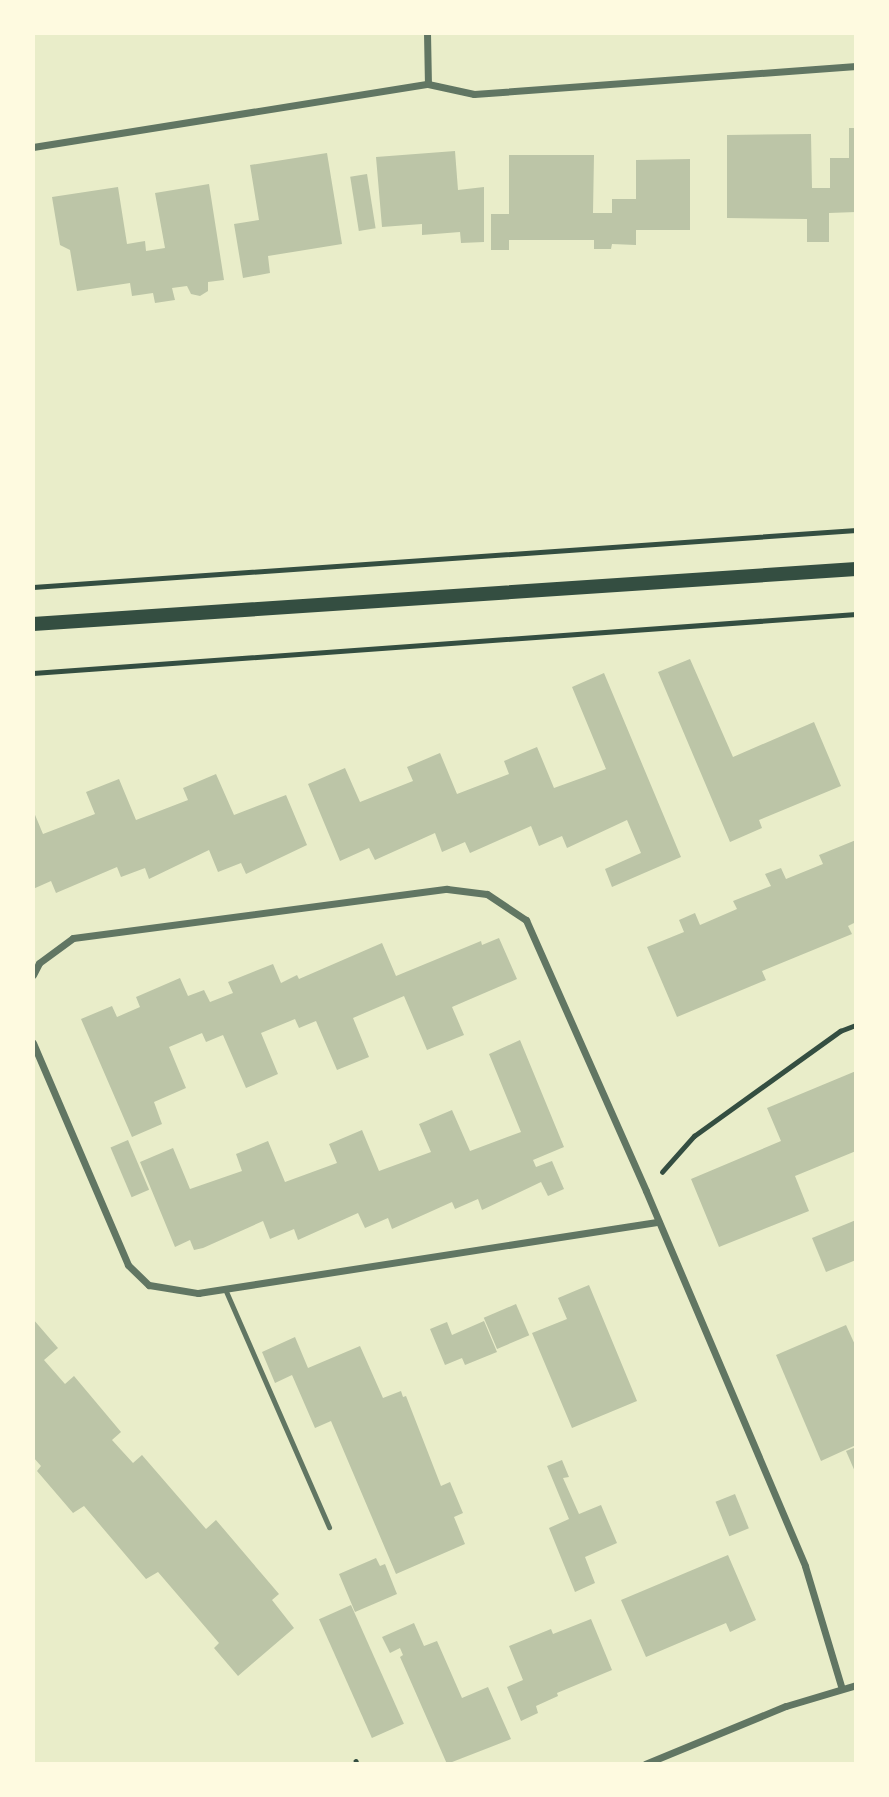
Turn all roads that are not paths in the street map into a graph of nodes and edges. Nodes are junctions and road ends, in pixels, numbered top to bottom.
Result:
1 (427, 33) edge
2 (856, 66) edge
3 (428, 84) junction
4 (33, 147) edge
5 (856, 569) edge
6 (33, 624) edge
7 (33, 975) edge
8 (33, 1043) edge
9 (659, 1222) junction
10 (225, 1289) junction
11 (329, 1527) dead end
12 (856, 1685) edge
13 (842, 1689) junction
14 (646, 1764) edge

1 - 3 street
2 - 3 street
3 - 4 street
5 - 6 main road
7 - 9 street
8 - 10 street
9 - 10 street
9 - 13 street
10 - 11 lane
12 - 13 street
13 - 14 street

